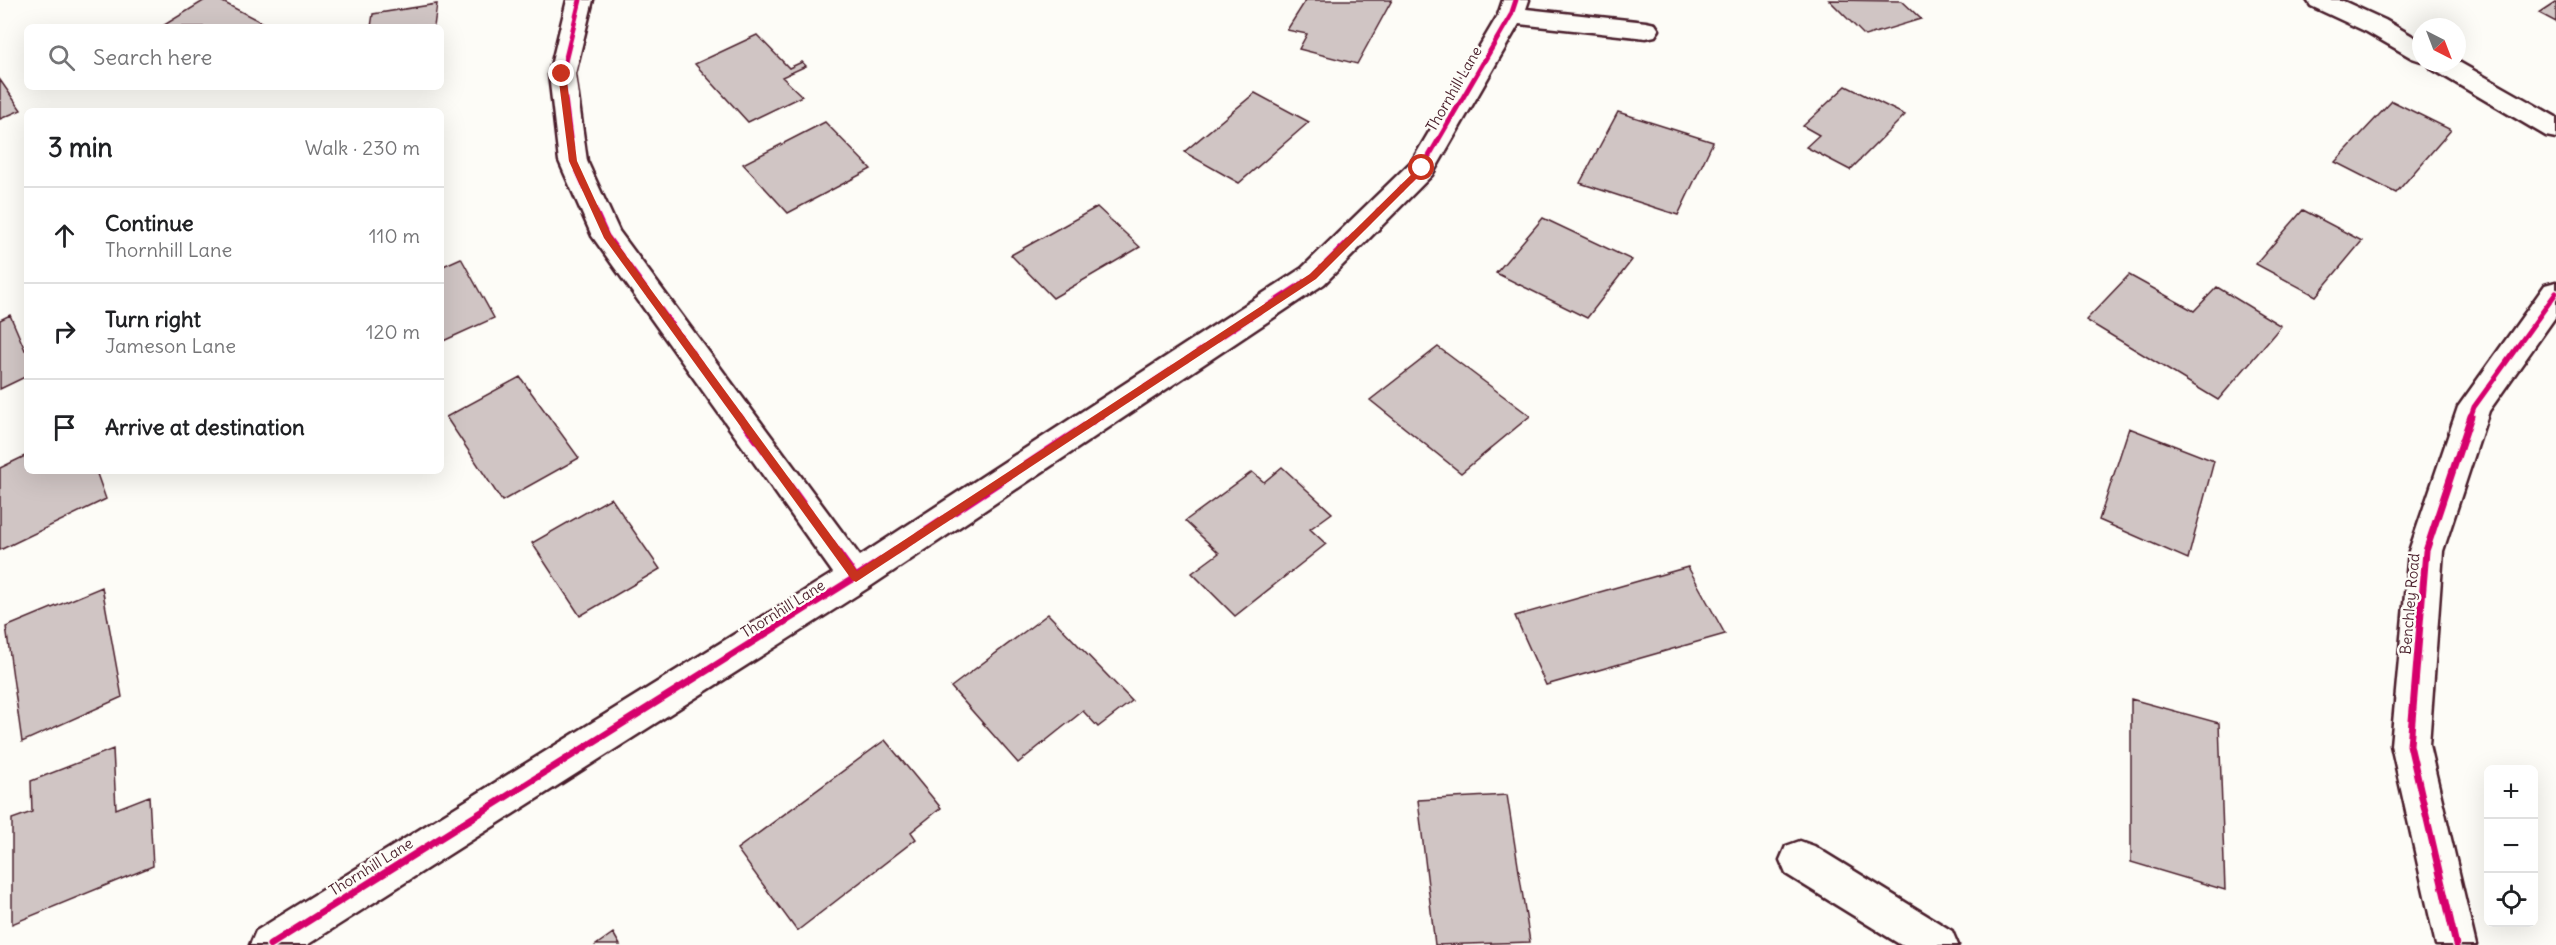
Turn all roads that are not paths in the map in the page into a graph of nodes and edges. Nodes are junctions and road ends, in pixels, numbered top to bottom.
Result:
1 (580, 0) edge
2 (2320, 0) edge
3 (1514, 8) edge
4 (1646, 30) dead end
5 (2412, 47) edge
6 (2457, 72) edge
7 (2556, 129) edge
8 (2556, 293) edge
9 (856, 577) junction
10 (1800, 860) dead end
11 (270, 945) edge
12 (1938, 945) edge
13 (2456, 945) edge

1 - 9 street
2 - 5 street
3 - 4 street
3 - 9 street, Thornhill Lane
6 - 7 street
8 - 13 street, Benchley Road
9 - 11 street, Thornhill Lane
10 - 12 street

